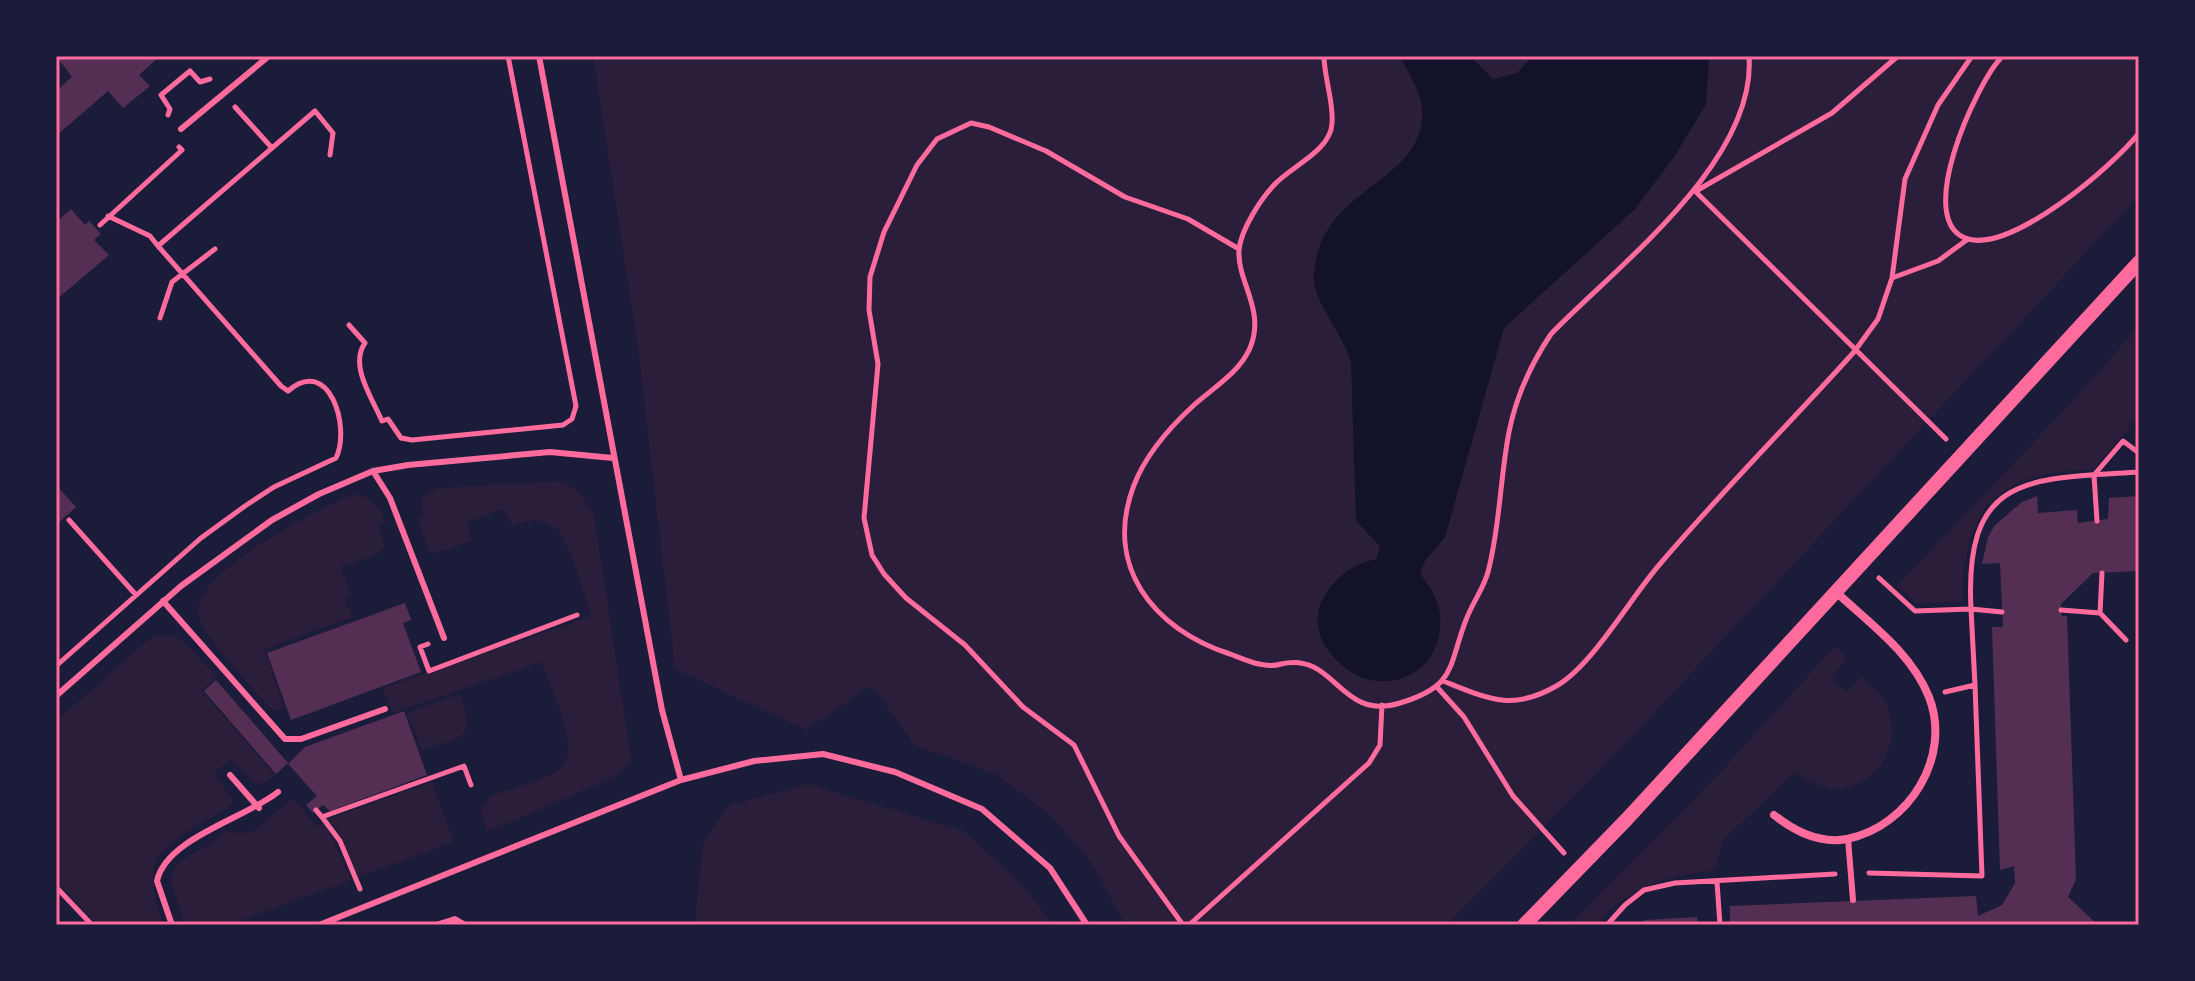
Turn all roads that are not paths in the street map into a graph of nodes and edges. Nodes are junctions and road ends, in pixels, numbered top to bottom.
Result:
1 (269, 56) edge
2 (539, 56) edge
3 (181, 129) dead end
4 (2139, 262) edge
5 (613, 458) junction
6 (373, 471) junction
7 (1835, 591) junction
8 (163, 601) junction
9 (444, 638) road end
10 (57, 692) edge
11 (385, 709) dead end
12 (230, 775) dead end
13 (681, 780) junction
14 (278, 792) dead end
15 (259, 808) junction
16 (1774, 815) dead end
17 (1848, 839) junction
18 (1853, 900) dead end
19 (172, 925) edge
20 (319, 925) edge
21 (436, 925) edge
22 (465, 925) edge
23 (1087, 925) edge
24 (1524, 925) edge

1 - 3 lane
2 - 5 lane
4 - 7 street
5 - 6 lane
5 - 13 lane
6 - 8 lane
6 - 9 lane
7 - 17 street
7 - 24 street
8 - 10 lane
8 - 11 lane
12 - 15 lane
13 - 20 lane
13 - 23 lane
14 - 15 lane
15 - 19 lane
16 - 17 street
17 - 18 lane
21 - 22 lane

